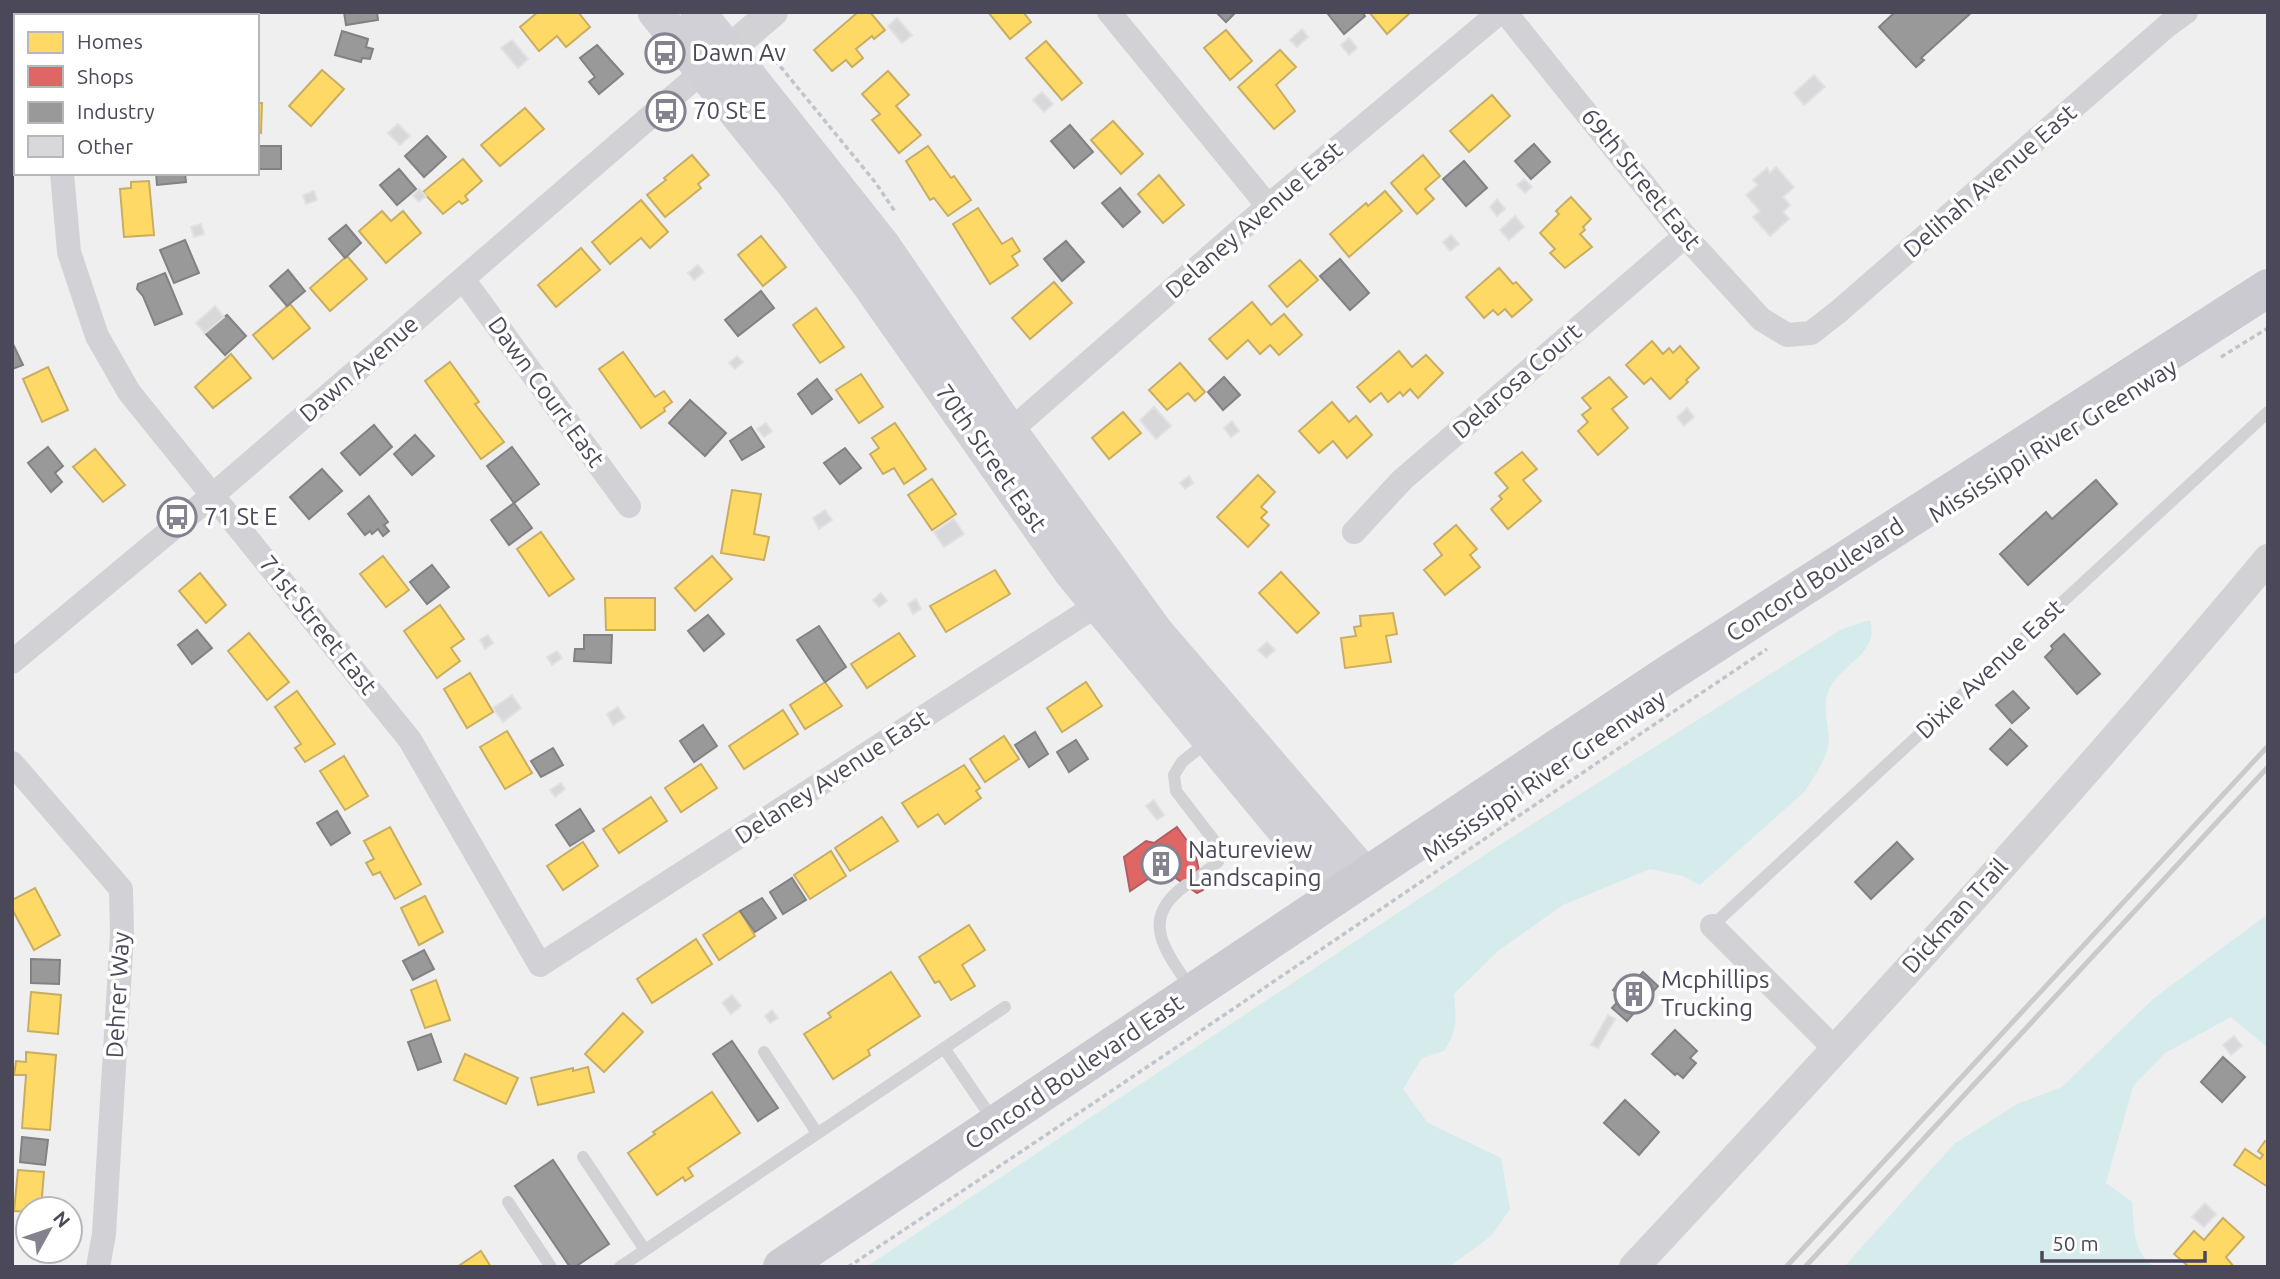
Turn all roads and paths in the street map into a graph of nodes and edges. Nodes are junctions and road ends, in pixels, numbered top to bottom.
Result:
1 (654, 12) edge
2 (698, 12) edge
3 (1109, 12) edge
4 (1500, 12) edge
5 (1505, 12) edge
6 (2186, 12) edge
7 (739, 41) edge
8 (62, 175) edge
9 (1268, 206) junction
10 (898, 216) dead end
11 (1685, 236) junction
12 (463, 279) junction
13 (2268, 288) edge
14 (2268, 328) edge
15 (1787, 335) joint
16 (2221, 356) dead end
17 (2268, 412) edge
18 (1010, 431) junction
19 (213, 495) junction
20 (629, 506) dead end
21 (1354, 532) dead end
22 (2268, 559) edge
23 (1109, 595) junction
24 (1770, 646) dead end
25 (12, 662) edge
26 (1221, 731) junction
27 (12, 763) edge
28 (1200, 876) dead end
29 (1186, 885) dead end
30 (1352, 886) junction
31 (1712, 926) joint
32 (540, 965) joint
33 (1193, 992) junction
34 (1005, 1007) dead end
35 (944, 1048) junction
36 (1836, 1049) junction
37 (764, 1052) dead end
38 (996, 1124) junction
39 (817, 1133) junction
40 (583, 1157) dead end
41 (508, 1202) dead end
42 (645, 1250) junction
43 (97, 1267) edge
44 (551, 1267) edge
45 (620, 1267) edge
46 (782, 1267) edge
47 (848, 1267) edge
48 (1634, 1267) edge

1 - 7 main road, 70th Street East
2 - 7 main road, 70th Street East
3 - 9 street
4 - 9 street, Delaney Avenue East
5 - 11 street, 69th Street East
6 - 15 street, Delihah Avenue East
7 - 10 path
7 - 12 street, Dawn Avenue
7 - 18 main road, 70th Street East
7 - 23 main road, 70th Street East
8 - 19 street, 71st Street East
9 - 18 street, Delaney Avenue East
11 - 15 street, 69th Street East
11 - 21 street, Delarosa Court
12 - 19 street, Dawn Avenue
12 - 20 street, Dawn Court East
13 - 30 main road, Concord Boulevard
14 - 16 path
17 - 31 lane, Dixie Avenue East
18 - 23 main road, 70th Street East
19 - 25 street, Dawn Avenue
19 - 32 street, 71st Street East
22 - 36 street, Dickman Trail
23 - 26 main road, 70th Street East
23 - 32 street, Delaney Avenue East
24 - 47 path, Mississippi River Greenway
26 - 28 lane
26 - 30 main road, 70th Street East
27 - 43 street, Dehrer Way
29 - 33 lane
30 - 33 main road, Concord Boulevard East
31 - 36 street
33 - 38 main road, Concord Boulevard East
34 - 35 lane
35 - 38 lane
35 - 39 lane
36 - 48 street, Dickman Trail
37 - 39 lane
38 - 46 main road, Concord Boulevard East
39 - 42 lane
40 - 42 lane
41 - 44 lane
42 - 45 lane

